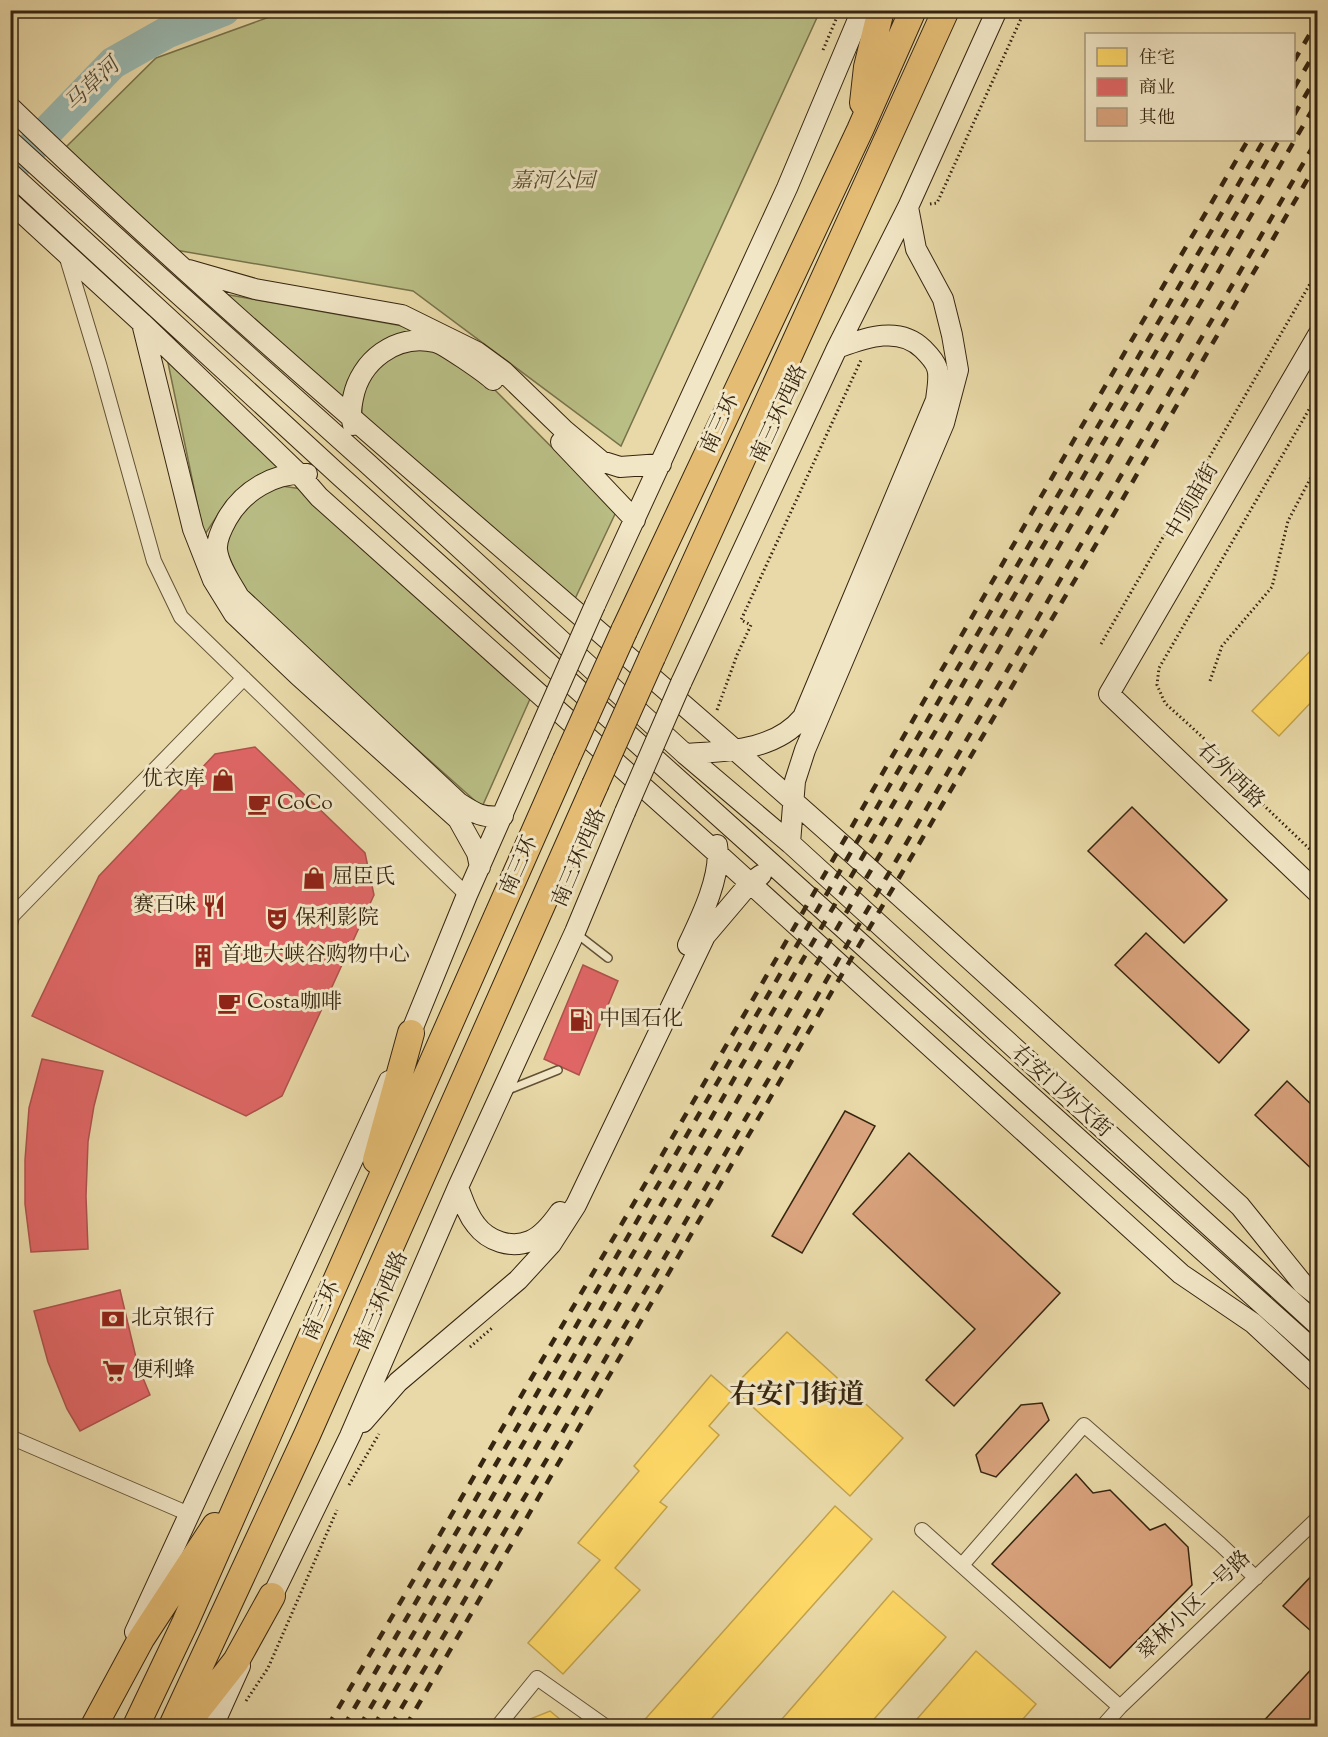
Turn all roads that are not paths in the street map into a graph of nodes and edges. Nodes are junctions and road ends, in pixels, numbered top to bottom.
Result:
1 (862, 10) edge
2 (881, 10) edge
3 (913, 10) edge
4 (946, 10) edge
5 (997, 10) edge
6 (10, 107) edge
7 (860, 130) junction
8 (10, 141) edge
9 (10, 173) edge
10 (43, 204) junction
11 (17, 207) edge
12 (908, 207) junction
13 (65, 250) junction
14 (134, 255) junction
15 (182, 268) junction
16 (128, 281) junction
17 (142, 323) junction
18 (1317, 335) edge
19 (837, 348) junction
20 (350, 416) junction
21 (368, 464) junction
22 (661, 464) junction
23 (299, 474) junction
24 (340, 476) junction
25 (635, 520) junction
26 (244, 678) junction
27 (1109, 694) joint
28 (736, 750) junction
29 (686, 753) junction
30 (794, 802) junction
31 (710, 810) junction
32 (503, 816) junction
33 (790, 843) junction
34 (718, 854) junction
35 (772, 866) junction
36 (480, 867) junction
37 (750, 883) junction
38 (1317, 893) edge
39 (467, 895) junction
40 (10, 925) edge
41 (575, 932) junction
42 (608, 958) dead end
43 (411, 1033) junction
44 (558, 1070) dead end
45 (500, 1094) junction
46 (458, 1187) junction
47 (352, 1246) junction
48 (1317, 1296) edge
49 (1317, 1325) edge
50 (1317, 1354) edge
51 (1317, 1383) edge
52 (273, 1424) junction
53 (350, 1436) junction
54 (10, 1437) edge
55 (189, 1514) junction
56 (1317, 1518) edge
57 (922, 1530) dead end
58 (962, 1565) junction
59 (1256, 1578) junction
60 (272, 1596) junction
61 (1120, 1707) junction
62 (93, 1726) edge
63 (136, 1726) edge
64 (172, 1726) edge
65 (185, 1726) edge
66 (213, 1726) edge
67 (498, 1726) edge
68 (605, 1726) edge
69 (1103, 1726) edge

1 - 22 main road
2 - 7 highway
3 - 7 highway, 南三环
4 - 64 highway, 南三环, bridge
5 - 12 main road, 南三环西路
6 - 15 main road
7 - 47 highway, 南三环, bridge
8 - 14 main road, 右安门外大街
9 - 10 main road, 右安门外大街
10 - 13 main road
10 - 16 main road, 右安门外大街
11 - 13 main road
12 - 19 main road, 南三环西路
12 - 30 main road
13 - 17 main road
13 - 26 street
14 - 15 main road
14 - 21 main road, 右安门外大街
15 - 20 main road
15 - 22 main road
16 - 17 main road
16 - 24 main road, 右安门外大街
17 - 23 main road
17 - 36 main road
18 - 27 main road, 中顶庙街
19 - 28 main road
19 - 41 main road, 南三环西路, bridge
20 - 21 main road
20 - 25 main road
20 - 28 main road
21 - 29 main road, 右安门外大街
22 - 25 main road
23 - 24 main road
23 - 32 main road
23 - 34 main road
24 - 31 main road, 右安门外大街
25 - 32 main road, bridge
26 - 39 street
26 - 40 street
27 - 38 main road, 右外西路
28 - 29 main road
28 - 30 main road
29 - 33 main road, 右安门外大街
30 - 33 main road
30 - 48 main road
31 - 34 main road
31 - 35 main road, 右安门外大街
32 - 36 main road
33 - 49 main road, 右安门外大街
34 - 37 main road
34 - 46 main road
35 - 37 main road
35 - 50 main road, 右安门外大街
36 - 39 main road
37 - 51 main road
37 - 53 main road
39 - 43 main road
41 - 42 lane
41 - 45 main road, 南三环西路
43 - 47 highway
43 - 55 main road
44 - 45 lane
45 - 46 main road, 南三环西路
46 - 53 main road, 南三环西路
47 - 52 highway, 南三环
52 - 62 highway
52 - 63 highway, 南三环
53 - 60 main road, 南三环西路
54 - 55 street
55 - 62 main road
56 - 59 street, 翠林小区一号路
57 - 58 street
58 - 59 street
58 - 61 street
59 - 61 street, 翠林小区一号路
60 - 65 highway
60 - 66 main road, 南三环西路
61 - 69 street, 翠林小区一号路
67 - 68 street

